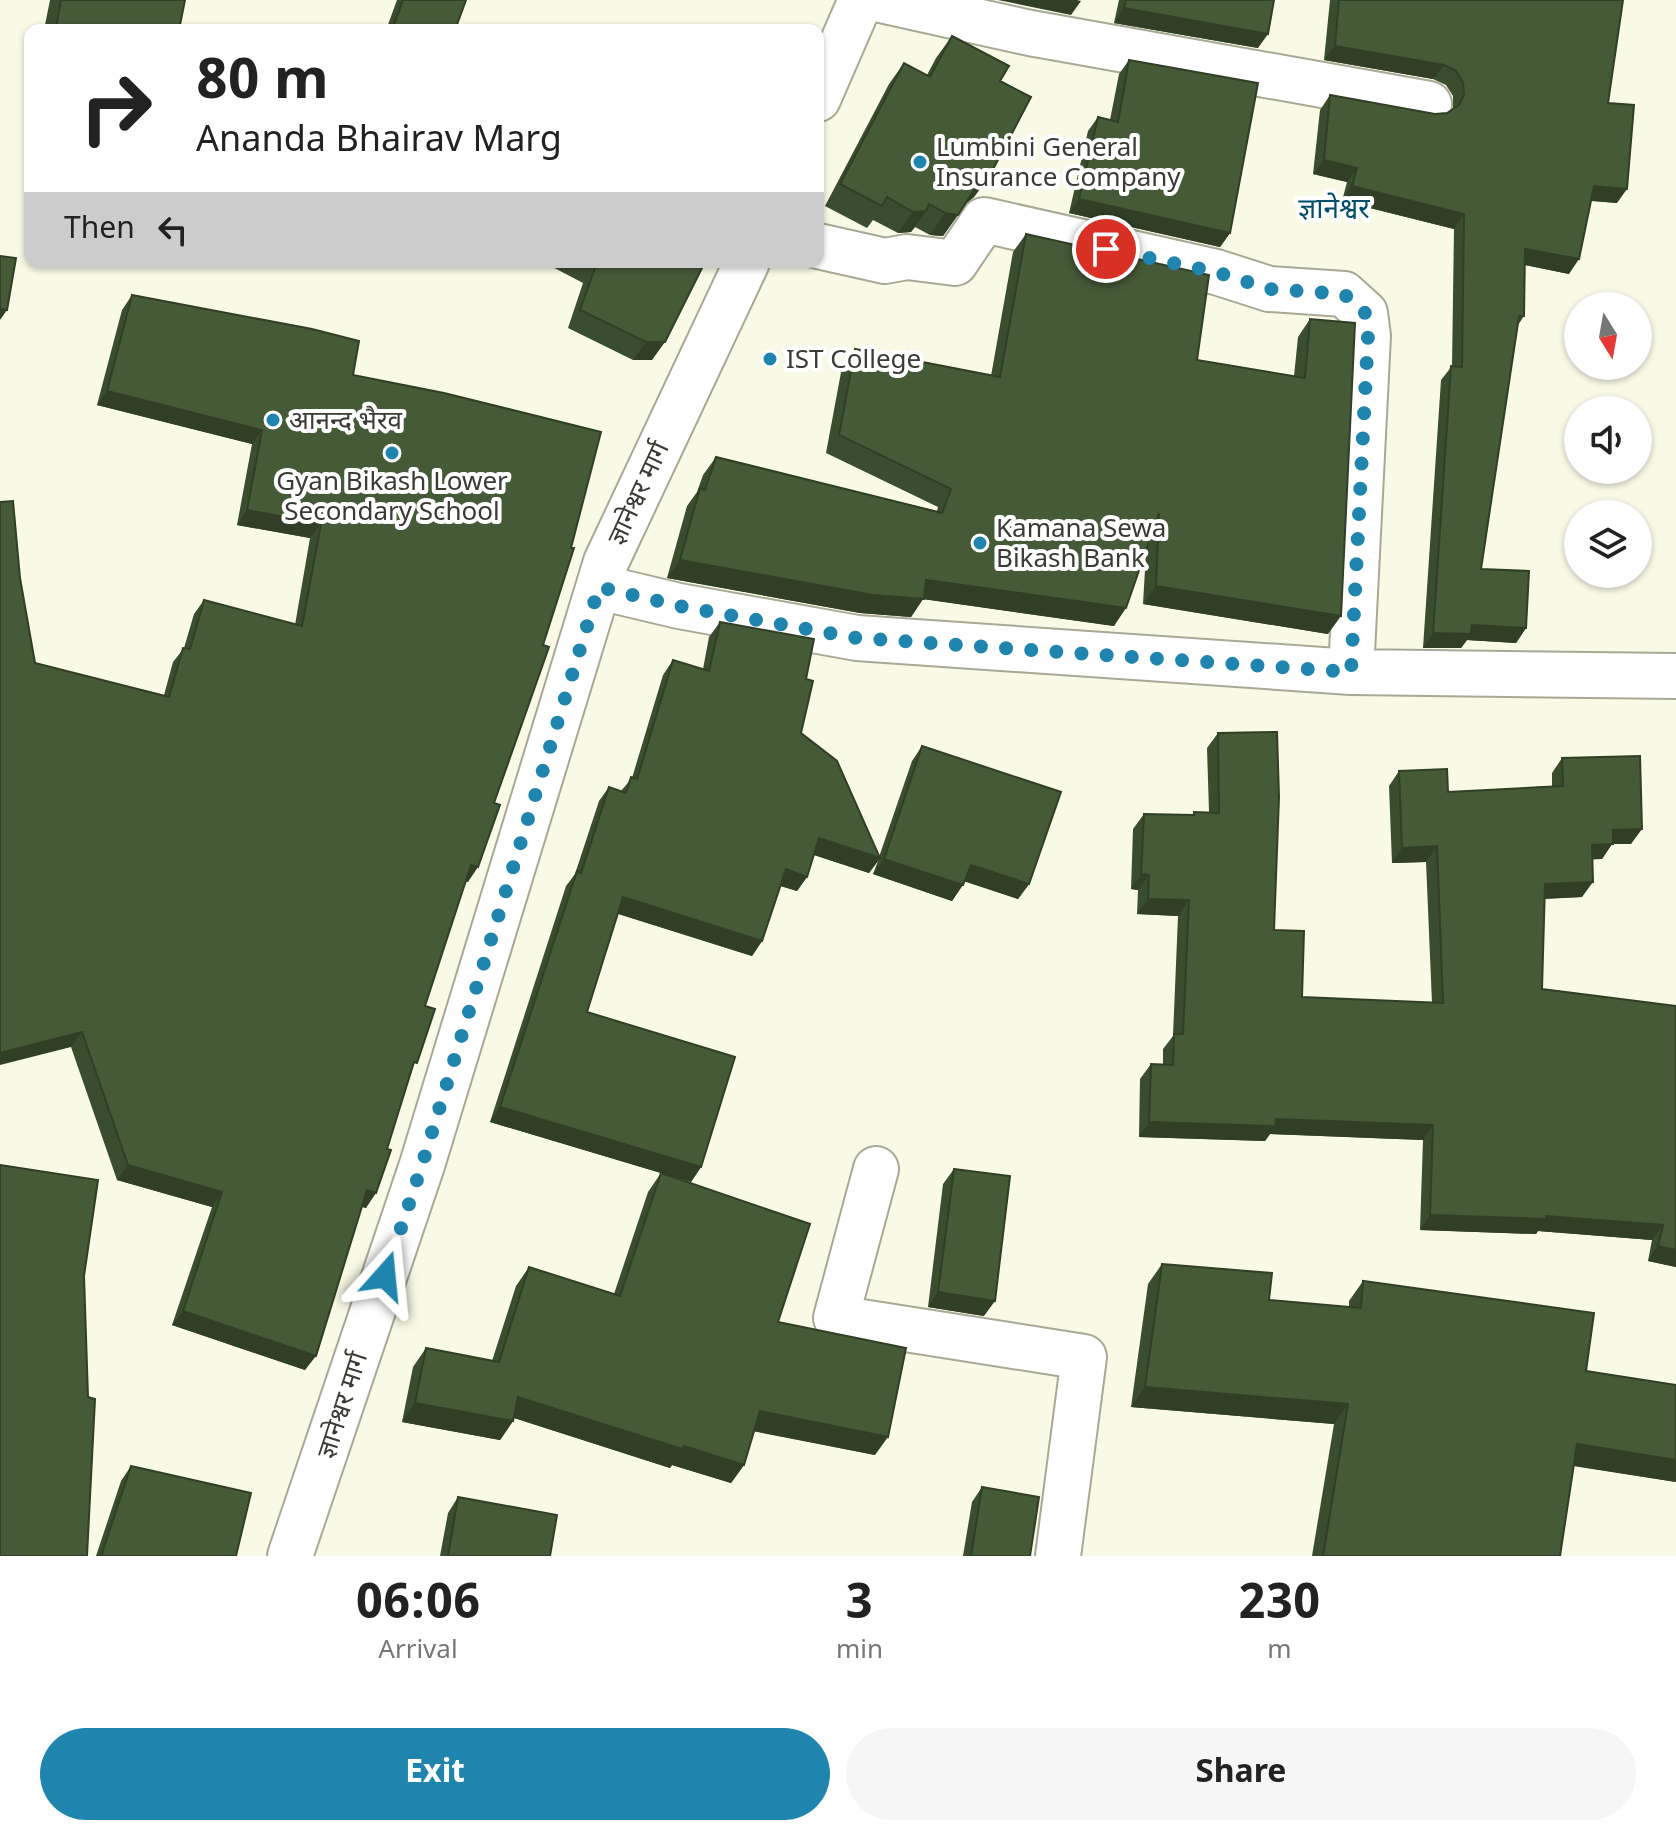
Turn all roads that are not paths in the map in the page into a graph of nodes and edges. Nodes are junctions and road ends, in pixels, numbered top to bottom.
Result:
1 (861, 0) edge
2 (881, 0) edge
3 (824, 85) edge
4 (1429, 104) dead end
5 (824, 247) edge
6 (744, 268) edge
7 (599, 587) junction
8 (1351, 672) junction
9 (1676, 676) edge
10 (876, 1169) dead end
11 (290, 1556) edge
12 (1058, 1556) edge

1 - 3 street
2 - 4 street
5 - 8 street
6 - 7 street, ज्ञानेश्वर मार्ग
7 - 8 street
7 - 11 street, ज्ञानेश्वर मार्ग
8 - 9 street
10 - 12 street

